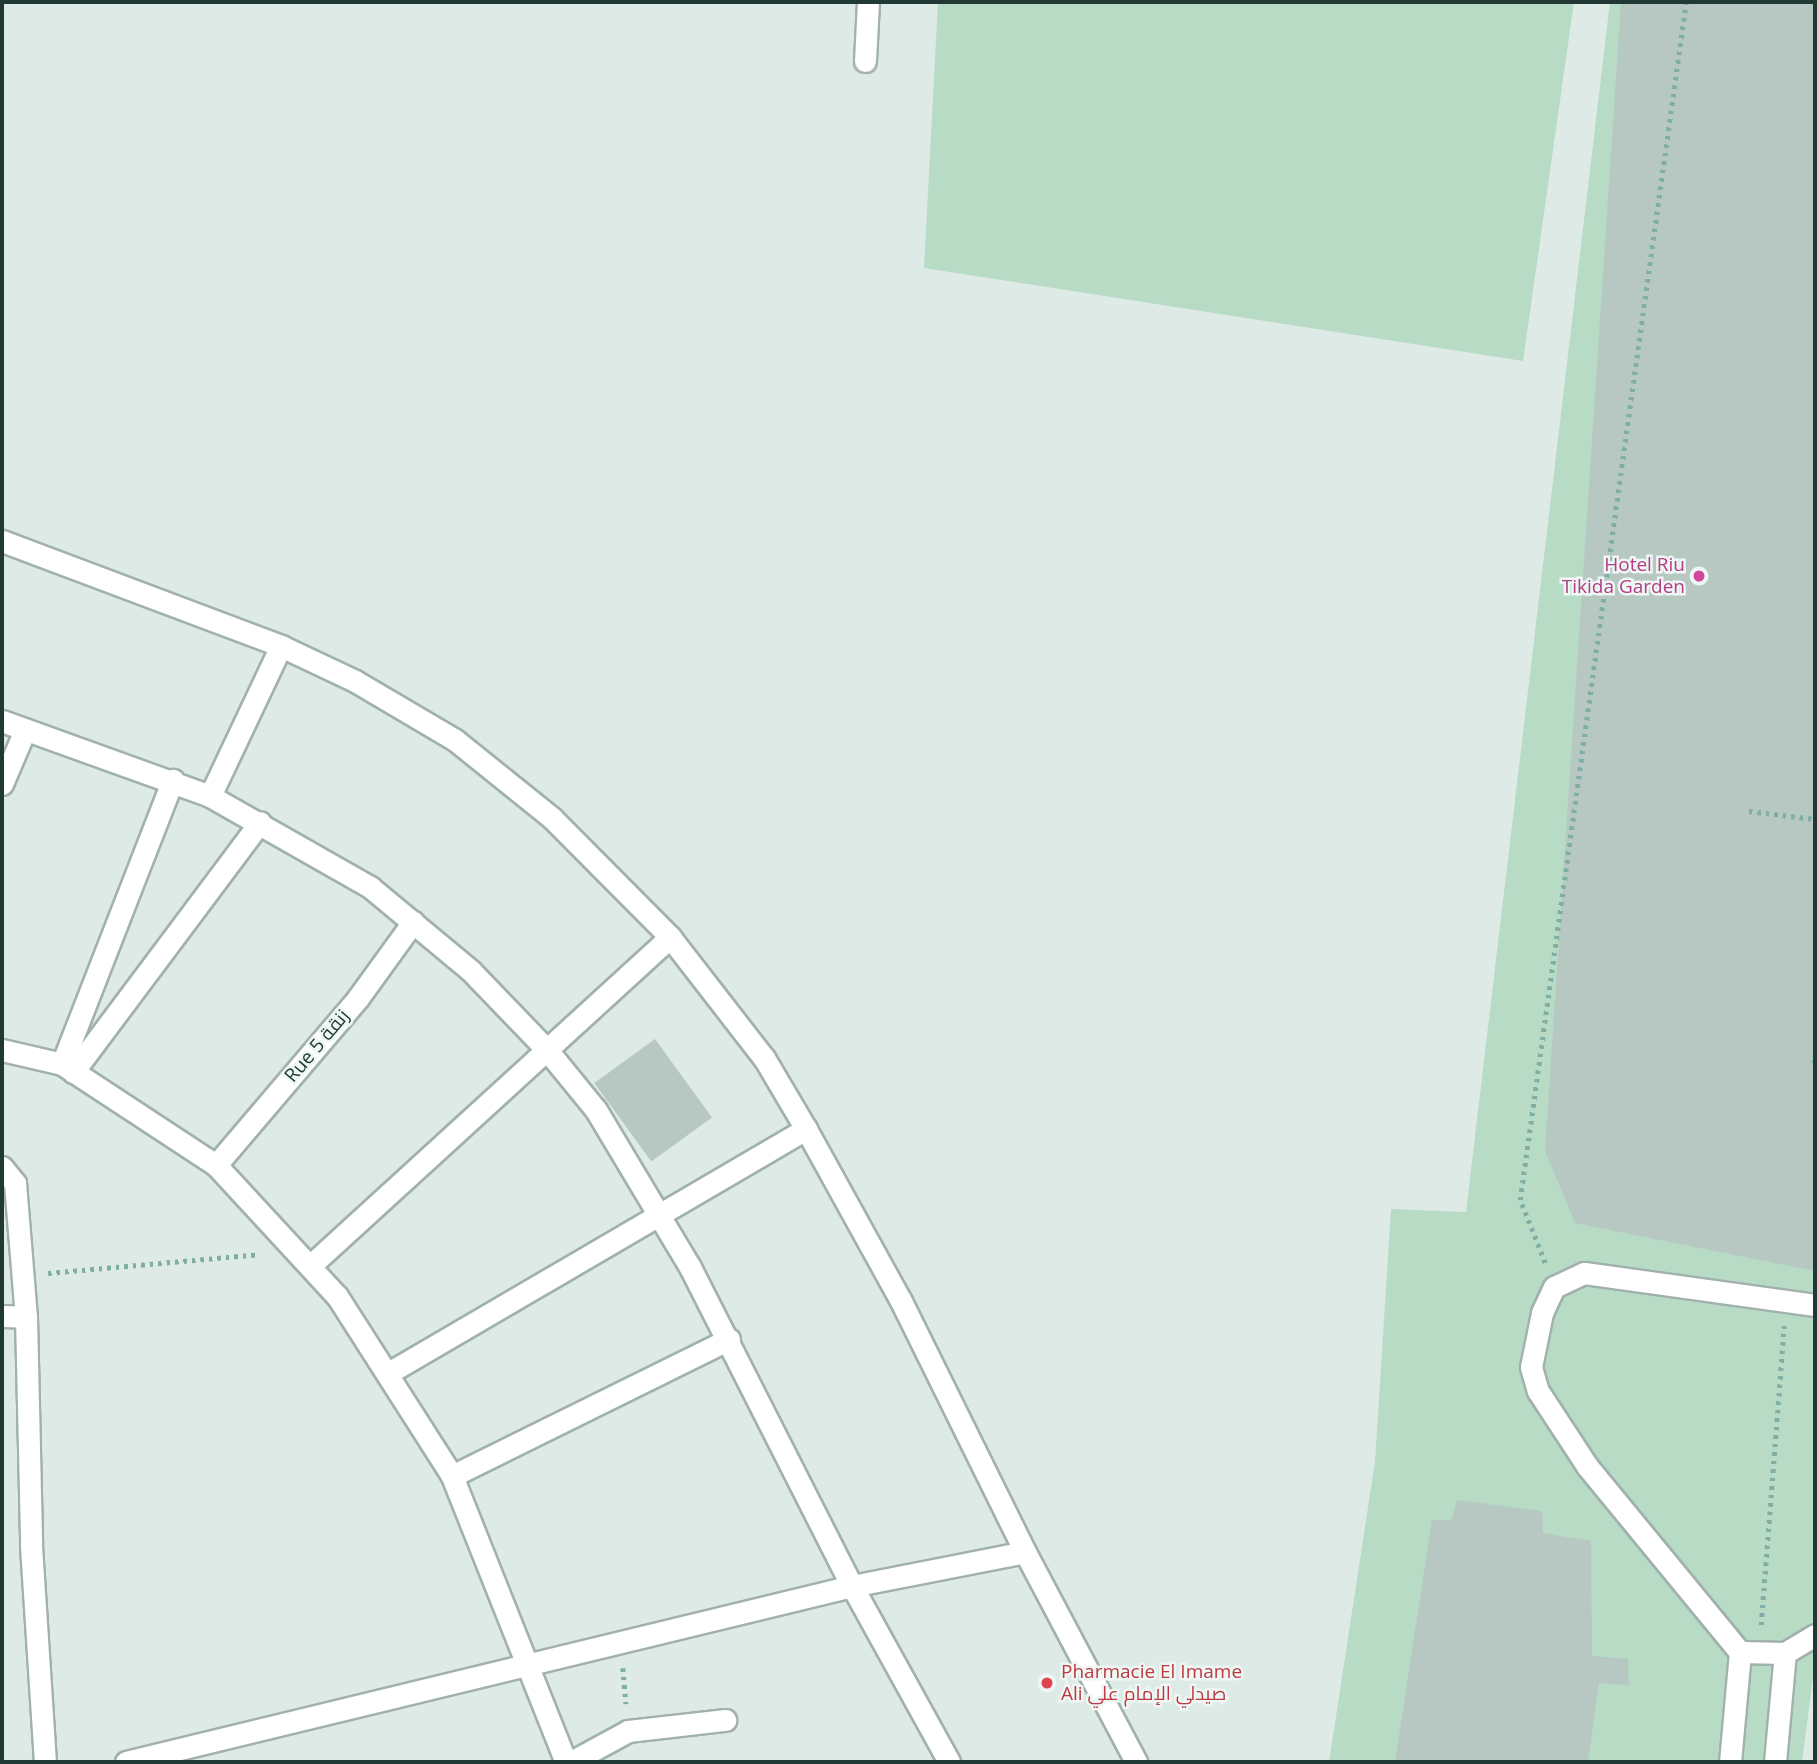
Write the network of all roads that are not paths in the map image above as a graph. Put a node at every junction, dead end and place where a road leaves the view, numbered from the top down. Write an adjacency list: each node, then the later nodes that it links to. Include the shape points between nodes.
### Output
1 (868, 2): 2 (street)
2 (865, 61)
3 (2, 541): 4 (street)
4 (281, 646): 9 (street); 12 (street, via 355,681 455,740 552,818)
5 (2, 721): 6 (street)
6 (25, 730): 7 (street); 8 (street)
7 (173, 780): 9 (street); 15 (street)
8 (2, 785)
9 (210, 796): 10 (street)
10 (260, 822): 11 (street, via 370,887); 15 (street)
11 (413, 922): 14 (street, via 471,971); 17 (street, Rue 5 زنقة, via 358,999)
12 (670, 937): 14 (street); 16 (street, via 764,1058)
13 (2, 1050): 15 (street)
14 (547, 1050): 19 (street, via 596,1110); 20 (street)
15 (68, 1068): 17 (street)
16 (806, 1129): 19 (street); 27 (street, via 901,1301)
17 (216, 1165): 20 (street)
18 (2, 1167): 23 (street, via 15,1183)
19 (660, 1215): 24 (street); 25 (street)
20 (304, 1258): 25 (street)
21 (1815, 1305): 30 (street, via 1584,1273 1554,1287 1542,1313 1531,1367 1538,1391 1587,1466)
22 (2, 1316): 23 (street)
23 (26, 1317): 34 (street, via 31,1546)
24 (729, 1339): 26 (street); 28 (street)
25 (390, 1372): 26 (street)
26 (452, 1476): 32 (street)
27 (1024, 1552): 28 (street); 38 (street)
28 (852, 1586): 32 (street); 37 (street)
29 (1815, 1634): 31 (street)
30 (1749, 1653): 31 (street); 39 (street)
31 (1784, 1653): 40 (street)
32 (528, 1666): 35 (street); 36 (street)
33 (725, 1720): 36 (street, via 628,1731)
34 (45, 1762)
35 (126, 1762)
36 (569, 1762)
37 (949, 1762)
38 (1136, 1762)
39 (1730, 1762)
40 (1775, 1762)

